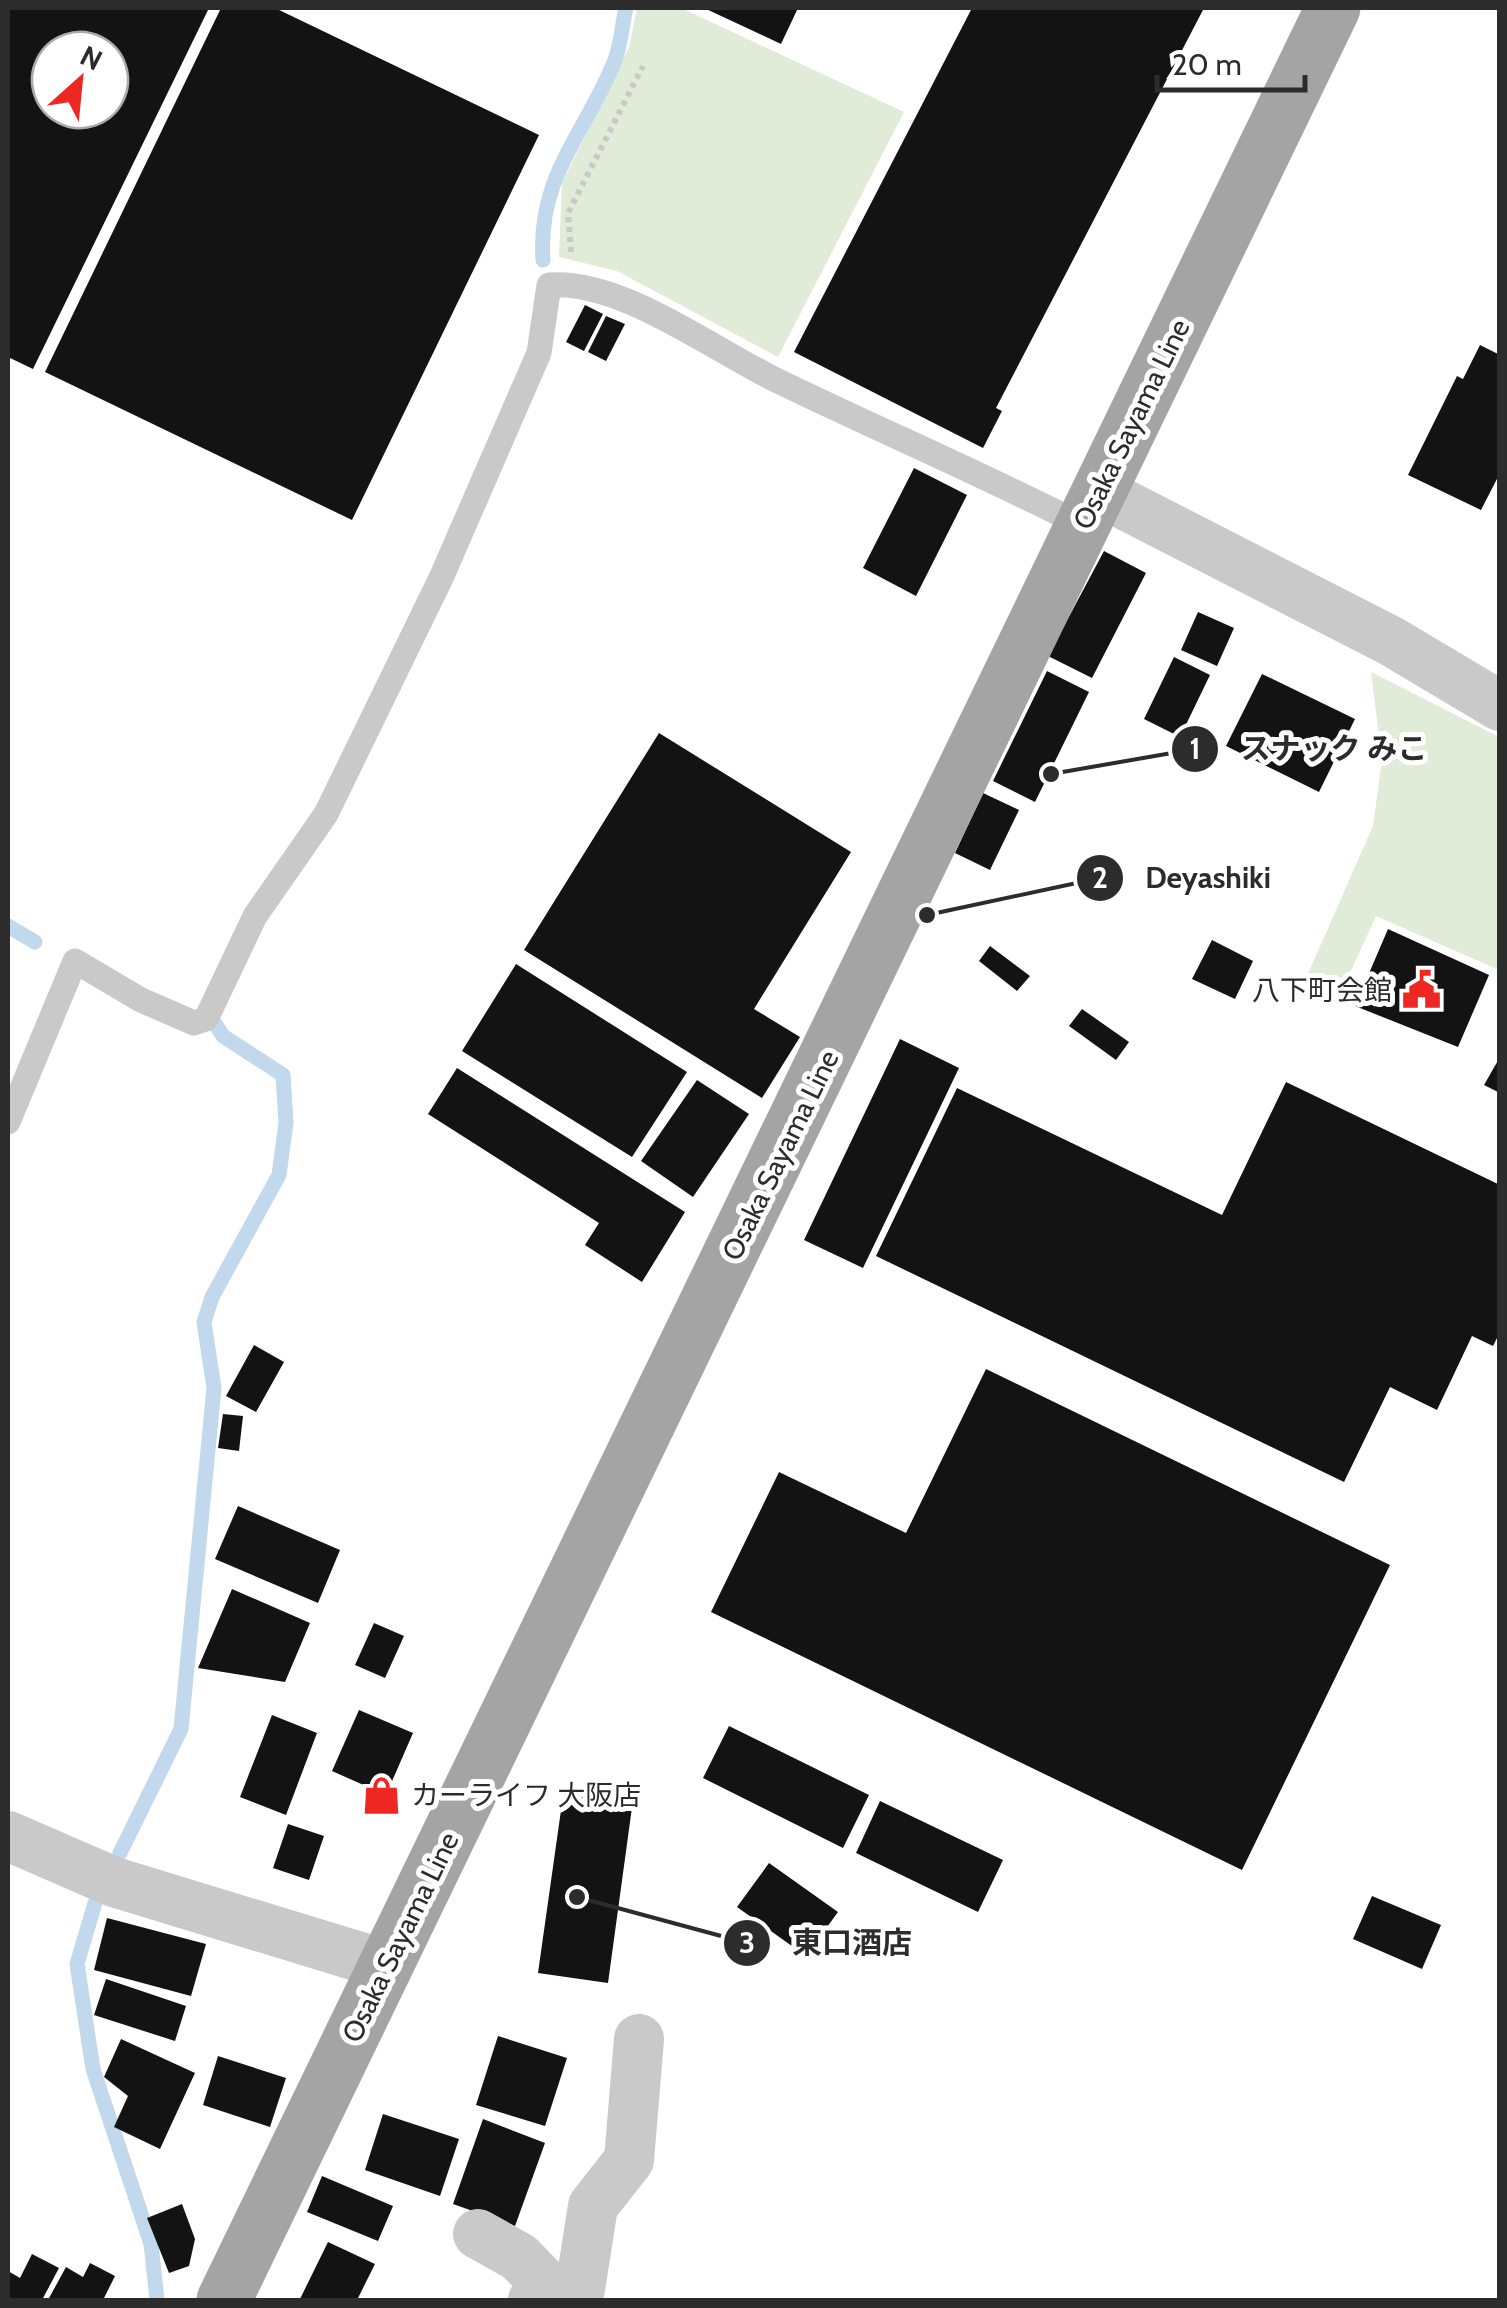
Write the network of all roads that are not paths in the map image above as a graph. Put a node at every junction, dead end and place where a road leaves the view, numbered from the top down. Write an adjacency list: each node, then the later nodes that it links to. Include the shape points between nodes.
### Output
1 (1334, 8): 2 (main road, Osaka Sayama Line)
2 (1090, 508): 3 (street, via 1391,641); 4 (lane, via 776,380 610,294 573,283 549,285 538,353 441,578 326,814 255,916 206,1019 194,1023 141,1000 76,961); 6 (main road, Osaka Sayama Line)
3 (1500, 706)
4 (8, 1122)
5 (8, 1836): 6 (street, via 114,1882)
6 (386, 1964): 9 (main road, Osaka Sayama Line)
7 (639, 2039): 10 (street, via 629,2160 593,2206 580,2289)
8 (478, 2234): 10 (street, via 520,2257)
9 (224, 2300)
10 (551, 2300)

